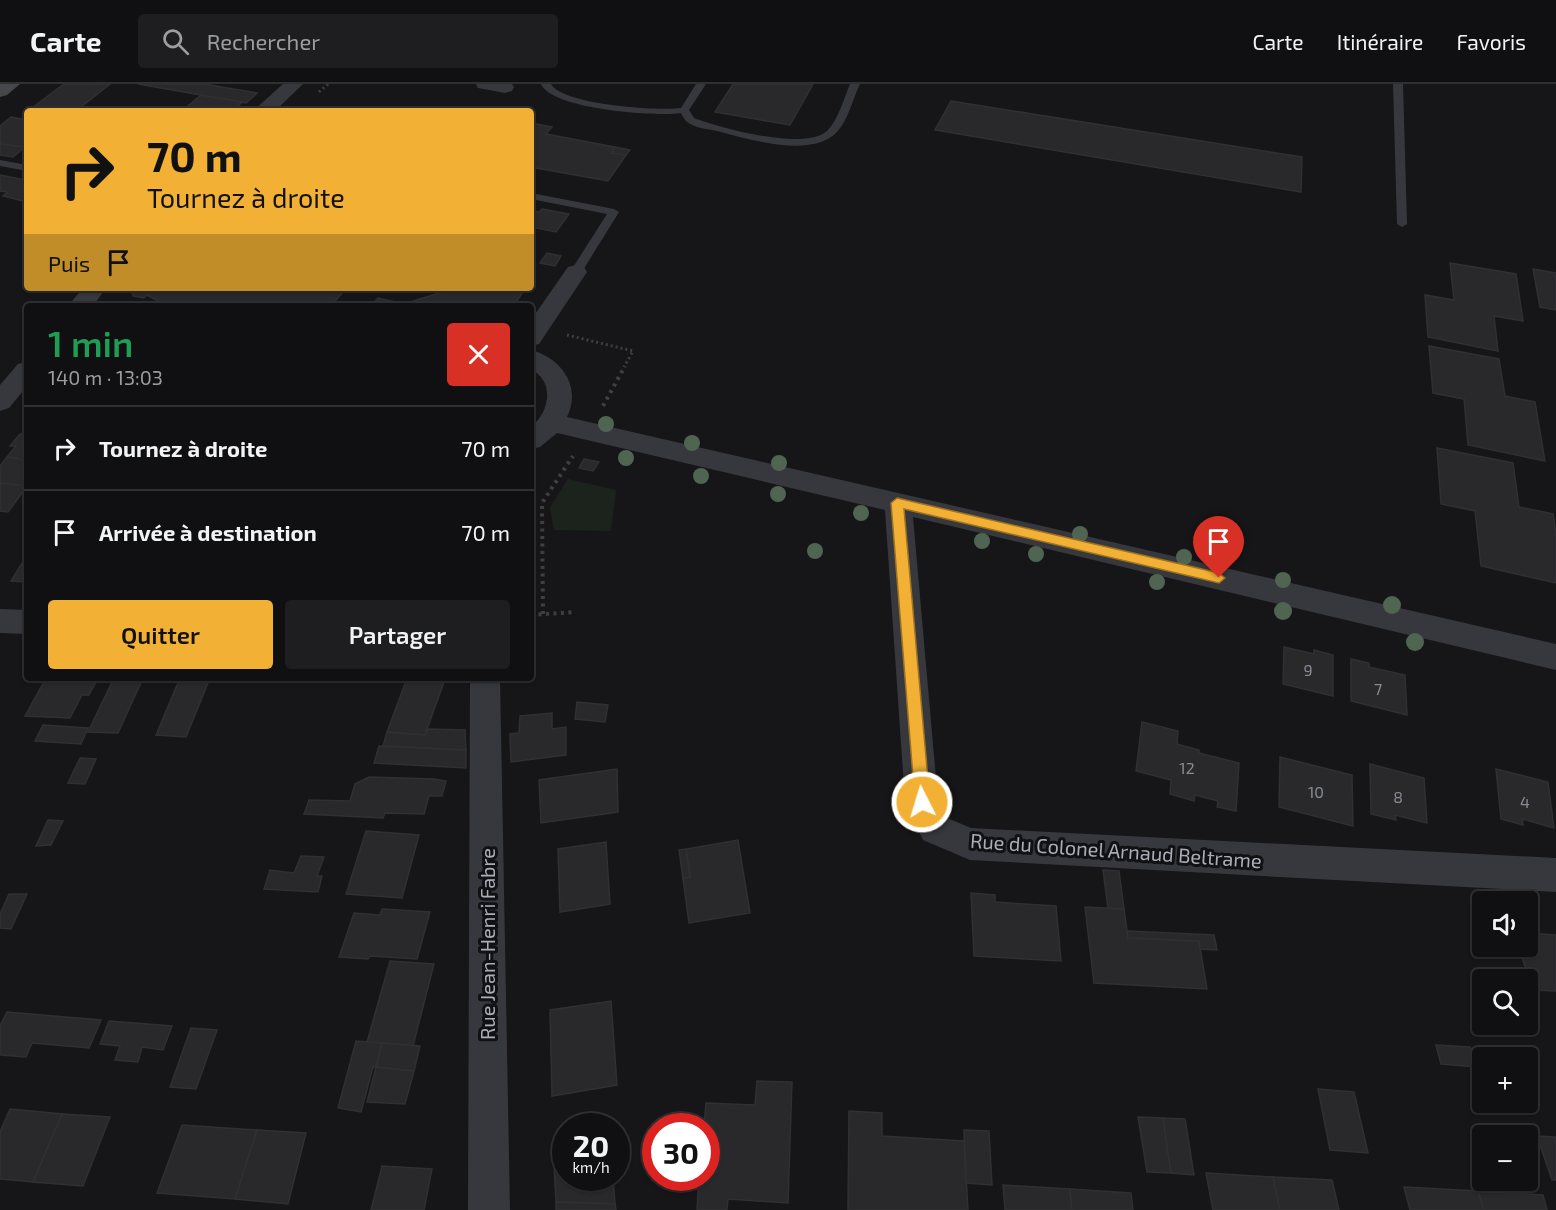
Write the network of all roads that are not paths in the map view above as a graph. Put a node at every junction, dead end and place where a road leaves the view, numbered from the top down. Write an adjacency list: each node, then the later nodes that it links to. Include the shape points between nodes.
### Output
1 (10, 84): 9 (main road)
2 (294, 84): 10 (street)
3 (486, 84): 8 (street)
4 (546, 84): 11 (lane, via 559,95 637,113)
5 (701, 84): 11 (lane)
6 (855, 84): 11 (lane, via 830,134 815,141 793,142 703,125 690,120)
7 (1398, 84): 15 (lane)
8 (505, 87)
9 (0, 91)
10 (266, 108)
11 (684, 110)
12 (0, 163): 13 (lane)
13 (24, 167)
14 (534, 197): 16 (lane, via 614,213)
15 (1402, 224)
16 (576, 272): 19 (street)
17 (92, 291): 18 (street)
18 (82, 303)
19 (534, 334)
20 (534, 358): 23 (street, via 554,373 561,388 560,405)
21 (24, 374): 22 (street)
22 (0, 402)
23 (541, 431): 24 (street)
24 (897, 503): 27 (street); 29 (street, Rue du Colonel Arnaud Beltrame, via 922,802 936,829 970,844)
25 (0, 621): 26 (street)
26 (24, 622)
27 (1556, 657)
28 (485, 681): 30 (street, Rue Jean-Henri Fabre)
29 (1556, 875)
30 (489, 1210)

